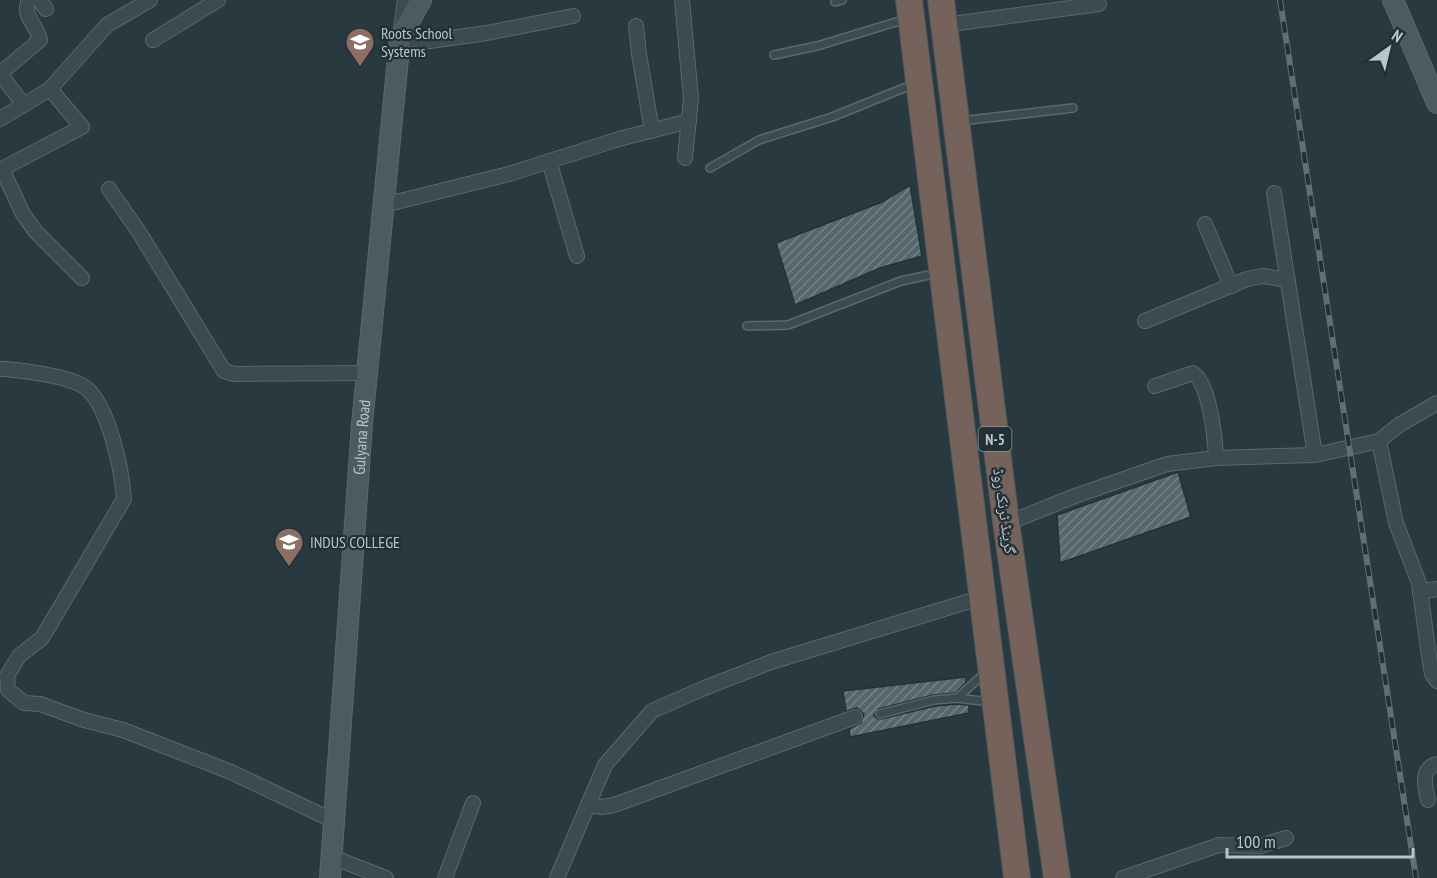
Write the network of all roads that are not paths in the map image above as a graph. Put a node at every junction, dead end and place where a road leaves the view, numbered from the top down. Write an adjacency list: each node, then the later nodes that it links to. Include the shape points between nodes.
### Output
1 (29, 0): 20 (street, via 26,14 40,39 1,75)
2 (150, 0): 18 (street, via 107,25)
3 (218, 0): 15 (street)
4 (405, 0): 14 (street)
5 (421, 0): 14 (main road, Gulyana Road)
6 (682, 0): 23 (street, via 691,98)
7 (941, 0): 12 (highway, گرینڈ ٹرنک روڈ / N-5)
8 (1393, 0): 19 (main road)
9 (1099, 4): 12 (street)
10 (911, 9): 16 (lane, via 817,46); 17 (highway, گرینڈ ٹرنک روڈ / N-5)
11 (573, 16): 14 (street, via 430,41)
12 (944, 25): 24 (highway, گرینڈ ٹرنک روڈ / N-5)
13 (636, 26): 25 (street)
14 (400, 38): 32 (main road, Gulyana Road)
15 (153, 40)
16 (774, 55)
17 (920, 82): 28 (lane, via 832,117 759,140); 35 (highway, گرینڈ ٹرنک روڈ / N-5)
18 (50, 89): 20 (street); 29 (street, via 82,127)
19 (1437, 103)
20 (24, 105): 22 (street)
21 (1073, 108): 24 (lane)
22 (0, 119)
23 (688, 121): 25 (street); 26 (street)
24 (956, 122): 48 (highway, گرینڈ ٹرنک روڈ / N-5)
25 (652, 130): 27 (street)
26 (685, 158)
27 (549, 161): 32 (street); 34 (street)
28 (710, 168)
29 (1, 169): 36 (street, via 36,232)
30 (109, 189): 42 (street, via 224,371)
31 (1274, 193): 37 (street)
32 (384, 205): 42 (main road, Gulyana Road)
33 (1205, 225): 38 (street)
34 (577, 256)
35 (943, 272): 40 (lane, via 901,281 788,325); 49 (highway, گرینڈ ٹرنک روڈ / N-5)
36 (82, 278)
37 (1288, 280): 38 (street, via 1263,276); 46 (street)
38 (1231, 286): 39 (street)
39 (1145, 321)
40 (747, 326)
41 (0, 369): 63 (street, via 59,378 86,387 100,405 122,474 124,499 42,638 19,656 7,676 8,690 24,703 40,704 123,730 231,772)
42 (367, 373): 63 (main road, Gulyana Road)
43 (1155, 386): 47 (street, via 1193,373 1199,377 1210,409)
44 (1437, 403): 45 (street)
45 (1379, 441): 46 (street); 51 (street, via 1396,523 1415,568)
46 (1315, 455): 47 (street)
47 (1216, 458): 48 (street, via 1167,464)
48 (1006, 522): 49 (highway); 72 (highway, گرینڈ ٹرنک روڈ / N-5)
49 (975, 526): 52 (highway, گرینڈ ٹرنک روڈ / N-5)
50 (1437, 589): 51 (street)
51 (1420, 592): 54 (street, via 1432,674)
52 (983, 597): 53 (highway, گرینڈ ٹرنک روڈ / N-5); 62 (street, via 771,662 652,711 605,765)
53 (992, 667): 55 (lane); 56 (highway, گرینڈ ٹرنک روڈ / N-5)
54 (1437, 681)
55 (957, 698): 56 (lane); 57 (lane)
56 (996, 703): 71 (highway, گرینڈ ٹرنک روڈ / N-5)
57 (880, 714)
58 (855, 717): 62 (street, via 614,805)
59 (1437, 764): 60 (street, via 1426,772)
60 (1428, 800)
61 (473, 803): 69 (street)
62 (588, 804): 70 (street)
63 (334, 821): 65 (main road, Gulyana Road)
64 (1286, 838): 66 (street, via 1260,846 1219,845)
65 (332, 857): 67 (main road, Gulyana Road); 68 (street)
66 (1156, 872): 73 (street)
67 (330, 878)
68 (386, 878)
69 (445, 878)
70 (557, 878)
71 (1017, 878)
72 (1056, 878)
73 (1124, 878)

